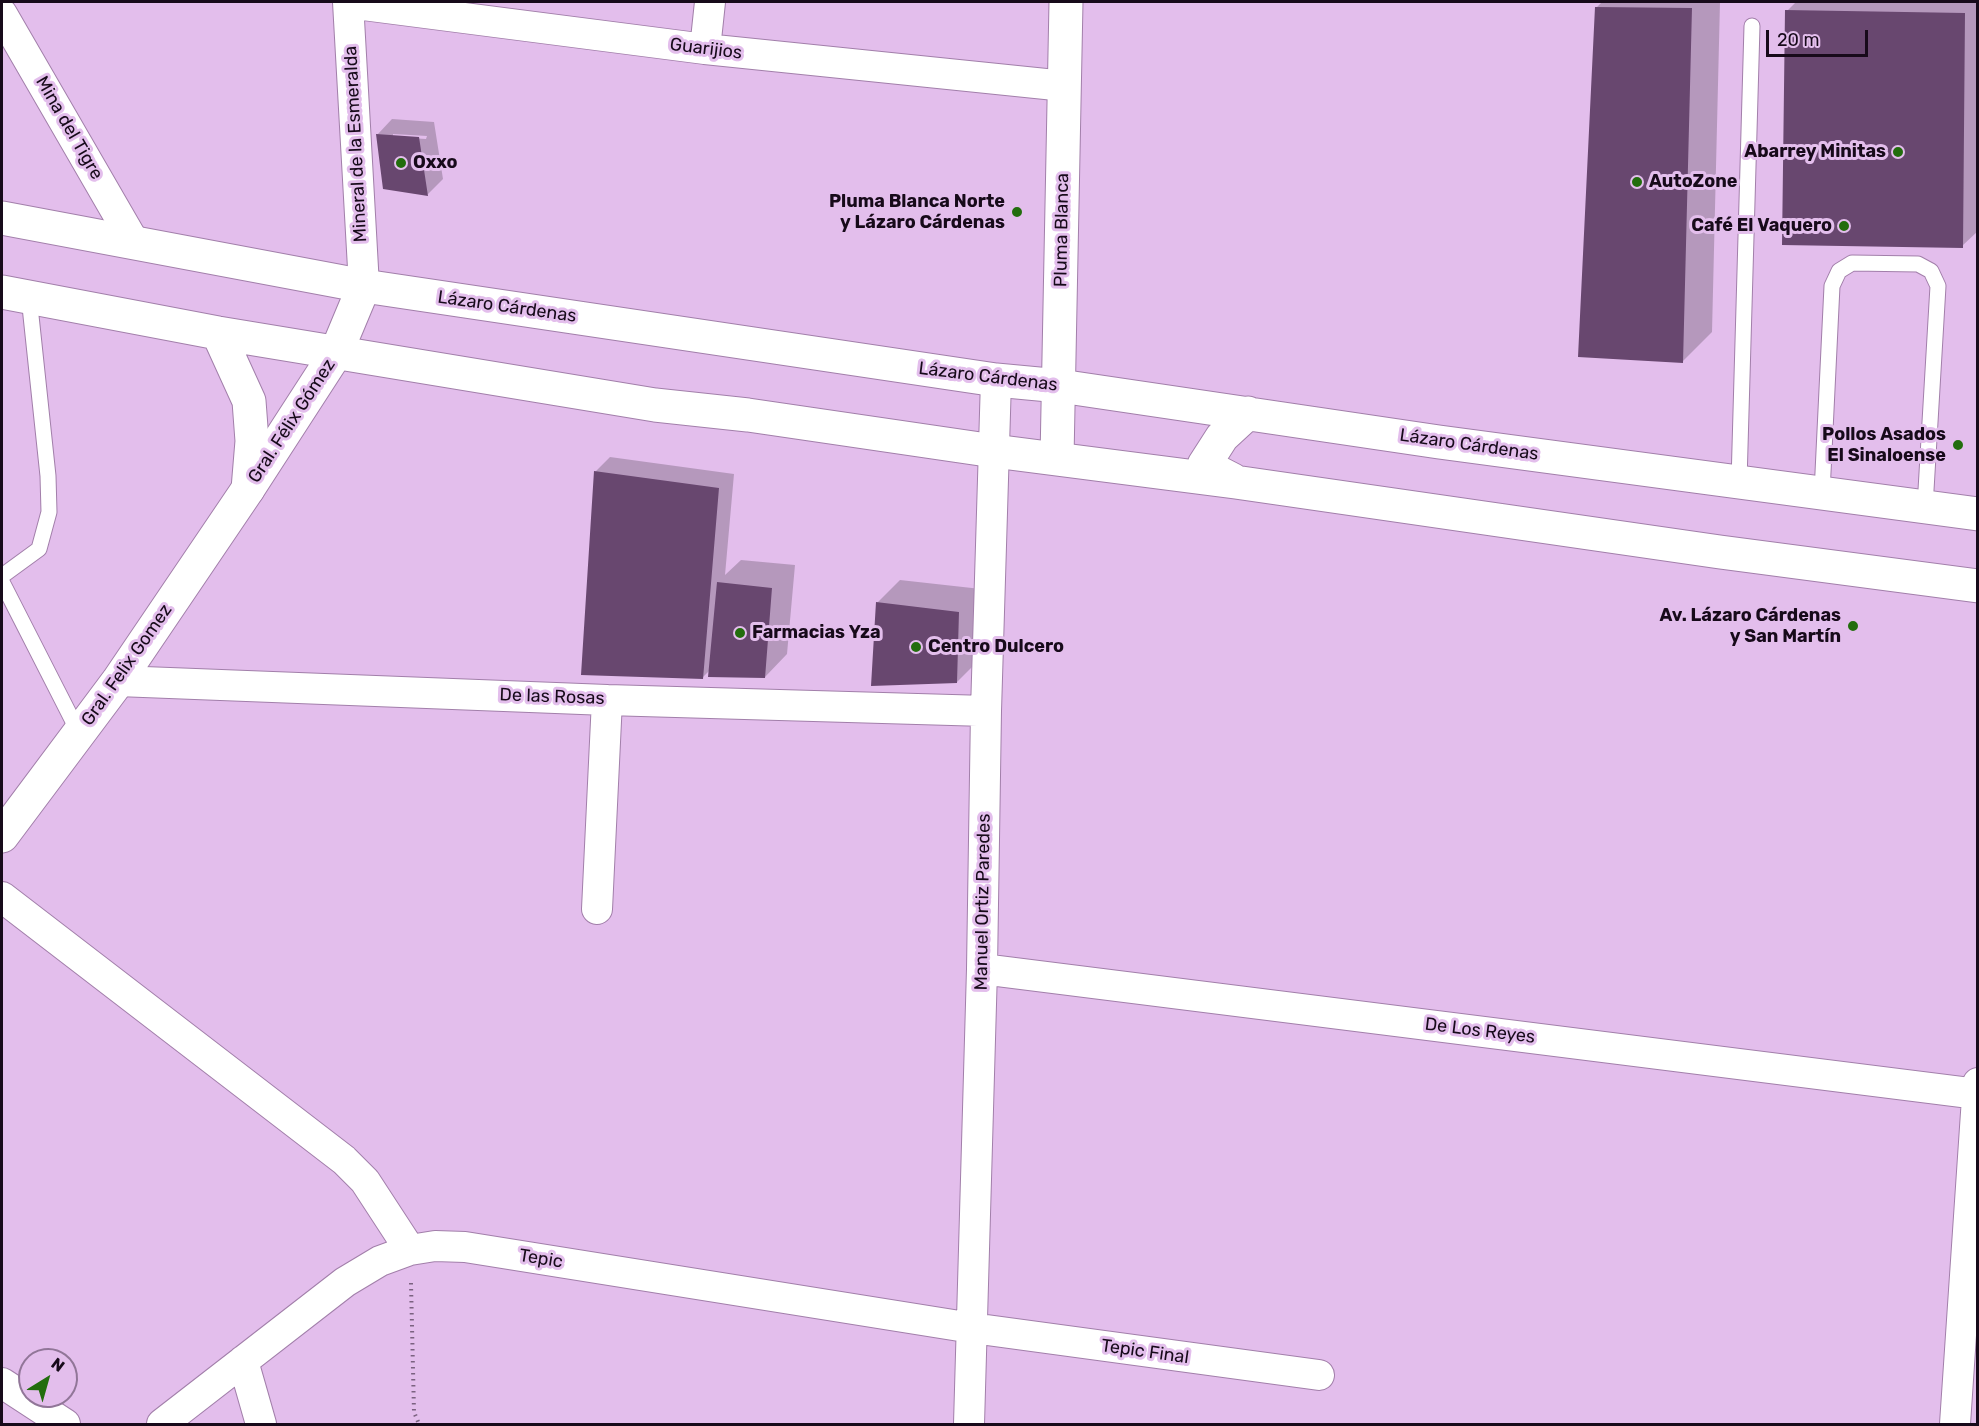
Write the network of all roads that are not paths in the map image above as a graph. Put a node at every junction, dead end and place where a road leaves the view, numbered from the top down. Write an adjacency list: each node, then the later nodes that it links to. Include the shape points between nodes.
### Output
1 (348, 2): 4 (street, Guarijios); 11 (street, Mineral de la Esmeralda)
2 (710, 2): 7 (street)
3 (1066, 2): 8 (main road, Pluma Blanca)
4 (466, 10): 7 (street, Guarijios)
5 (2, 14): 10 (street, Mina del Tigre)
6 (1752, 26): 21 (lane)
7 (705, 49): 8 (street, Guarijios)
8 (1065, 86): 16 (main road, Pluma Blanca)
9 (2, 218): 10 (main road, Lázaro Cárdenas)
10 (135, 244): 11 (main road, Lázaro Cárdenas)
11 (364, 286): 14 (main road); 15 (main road, Lázaro Cárdenas)
12 (15, 294): 13 (main road); 26 (lane, via 48,476 49,512 39,549)
13 (219, 333): 14 (main road); 22 (main road, via 249,401 252,441)
14 (336, 353): 18 (main road, via 655,405); 22 (main road, Gral. Félix Gómez)
15 (996, 380): 16 (main road, Lázaro Cárdenas); 18 (street, Manuel Ortiz Paredes)
16 (1060, 386): 17 (main road, Lázaro Cárdenas); 19 (main road, Pluma Blanca)
17 (1248, 413): 20 (main road, via 1222,437 1204,465); 21 (main road, Lázaro Cárdenas)
18 (994, 451): 19 (main road); 31 (street, Manuel Ortiz Paredes)
19 (1057, 459): 20 (main road)
20 (1235, 482): 28 (main road)
21 (1739, 482): 23 (main road, Lázaro Cárdenas)
22 (248, 489): 29 (main road, Gral. Felix Gomez)
23 (1822, 493): 24 (main road, Lázaro Cárdenas); 24 (lane, via 1832,286 1839,271 1852,264 1918,264 1931,271 1938,286)
24 (1925, 507): 25 (main road, Lázaro Cárdenas)
25 (1977, 514)
26 (2, 576)
27 (2, 582): 32 (lane)
28 (1977, 586)
29 (118, 681): 30 (street, De las Rosas); 32 (main road, Gral. Felix Gomez)
30 (607, 700): 31 (street, De las Rosas); 35 (street)
31 (986, 711): 36 (street, Manuel Ortiz Paredes)
32 (80, 733): 33 (main road, Gral. Felix Gomez)
33 (2, 836)
34 (2, 897): 38 (street, via 344,1160 365,1181)
35 (597, 909)
36 (982, 969): 37 (street, De Los Reyes); 39 (street, Manuel Ortiz Paredes)
37 (1977, 1090): 47 (street)
38 (410, 1250): 39 (street, Tepic, via 465,1246); 40 (street, Tepic, via 345,1282)
39 (972, 1328): 41 (street, Tepic Final); 46 (street, Manuel Ortiz Paredes)
40 (243, 1361): 44 (street, Tepic); 45 (street)
41 (1319, 1375)
42 (2, 1383): 43 (street)
43 (64, 1425)
44 (162, 1425)
45 (261, 1425)
46 (969, 1425)
47 (1955, 1425)

